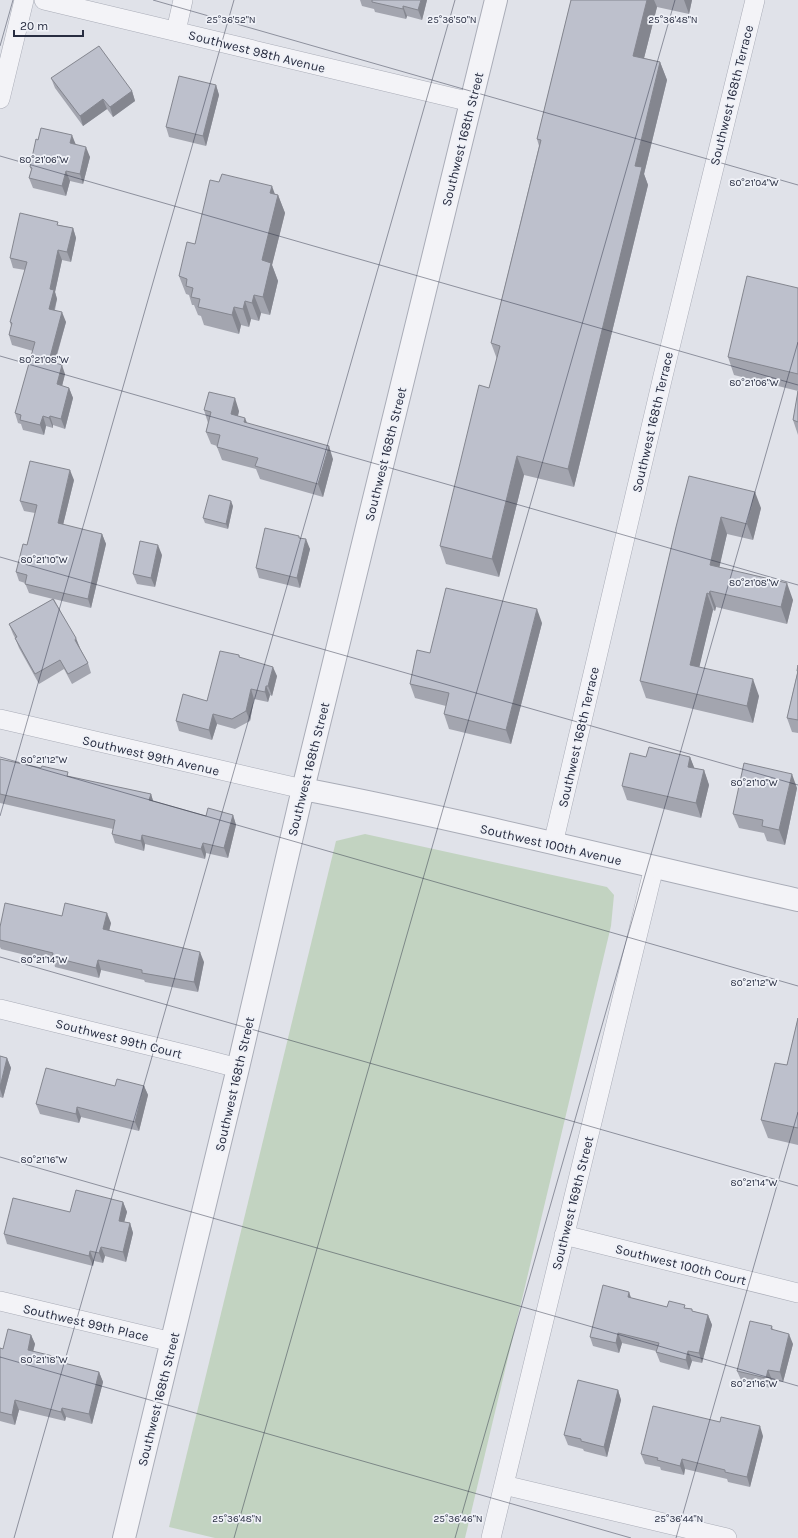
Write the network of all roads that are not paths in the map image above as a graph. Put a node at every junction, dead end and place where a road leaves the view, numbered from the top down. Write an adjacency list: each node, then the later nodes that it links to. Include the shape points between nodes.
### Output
1 (24, 0): 7 (street)
2 (44, 0): 6 (street, Southwest 98th Avenue)
3 (183, 0): 6 (street)
4 (496, 0): 8 (street, Southwest 168th Street)
5 (755, 0): 11 (street, Southwest 168th Terrace)
6 (176, 31): 8 (street, Southwest 98th Avenue)
7 (0, 99)
8 (471, 102): 10 (street, Southwest 168th Street)
9 (0, 719): 10 (street, Southwest 99th Avenue)
10 (303, 790): 11 (street, Southwest 100th Avenue, via 364,801); 15 (street, Southwest 168th Street)
11 (553, 844): 12 (street, Southwest 100th Avenue)
12 (654, 867): 13 (street, Southwest 100th Avenue); 16 (street, Southwest 169th Street)
13 (798, 900)
14 (0, 1009): 15 (street, Southwest 99th Court)
15 (238, 1068): 19 (street, Southwest 168th Street)
16 (564, 1235): 17 (street, Southwest 100th Court); 20 (street, Southwest 169th Street)
17 (798, 1292)
18 (0, 1301): 19 (street, Southwest 99th Place)
19 (172, 1342): 21 (street, Southwest 168th Street)
20 (504, 1485): 22 (street, Southwest 169th Street); 23 (street)
21 (124, 1538)
22 (491, 1538)
23 (727, 1538)

